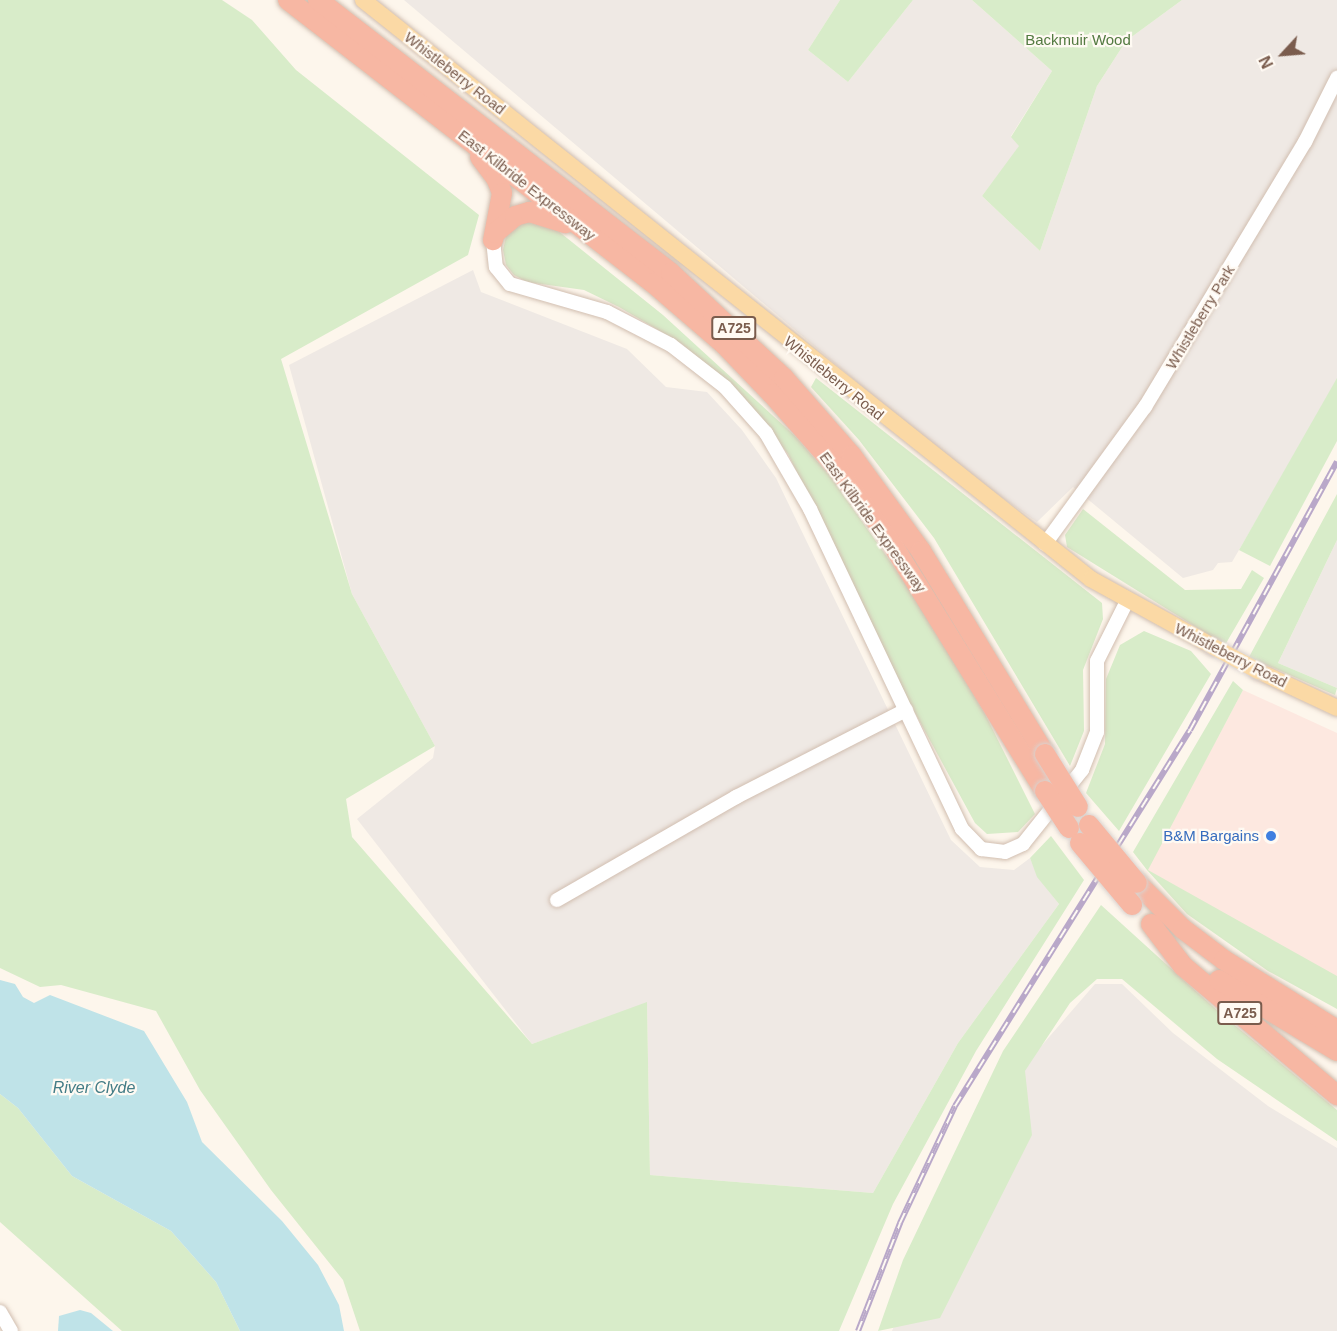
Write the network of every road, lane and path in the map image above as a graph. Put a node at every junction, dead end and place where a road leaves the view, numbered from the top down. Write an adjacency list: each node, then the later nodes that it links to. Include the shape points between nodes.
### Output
1 (288, 0): 5 (highway, East Kilbride Expressway / A725)
2 (318, 0): 14 (highway, East Kilbride Expressway / A725, bridge, via 671,273 784,378 852,456 921,551 1089,825 1137,883 1183,928 1224,960)
3 (363, 0): 8 (main road, Whistleberry Road)
4 (1337, 78): 8 (street, Whistleberry Park, via 1305,142 1145,407)
5 (474, 143): 6 (highway, East Kilbride Expressway / A725); 7 (highway, via 502,193)
6 (584, 229): 7 (highway, via 529,212 515,216); 13 (highway, East Kilbride Expressway / A725, bridge, via 724,344 838,470 911,571 1074,835)
7 (494, 236): 11 (street, via 496,267 510,284 596,308 640,328 691,359 740,403 776,448 800,489)
8 (1045, 544): 9 (main road, Whistleberry Road)
9 (1127, 601): 10 (main road, Whistleberry Road, bridge); 11 (street, via 1097,661 1097,732 1088,760 1030,838 1016,848 986,850 965,834)
10 (1337, 708)
11 (906, 710): 12 (street, via 741,795)
12 (557, 900)
13 (1151, 924): 15 (highway, East Kilbride Expressway / A725, via 1232,989); 16 (highway, A725, via 1183,966)
14 (1337, 1030)
15 (1337, 1051)
16 (1337, 1095)
17 (0, 1312): 18 (street)
18 (11, 1331)

